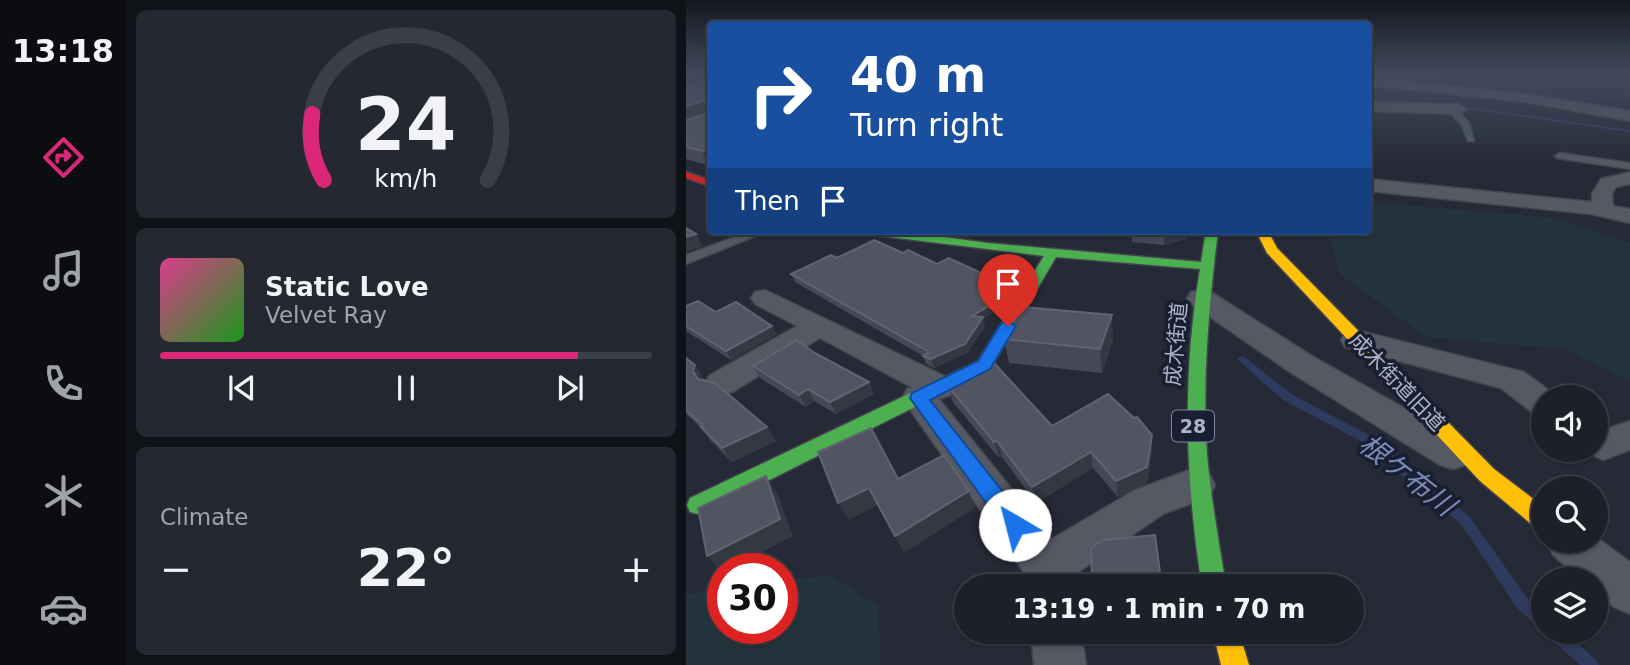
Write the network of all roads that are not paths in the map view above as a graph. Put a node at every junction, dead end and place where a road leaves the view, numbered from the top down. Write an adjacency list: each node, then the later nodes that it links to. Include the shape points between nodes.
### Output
1 (1573, 105): 5 (street)
2 (1372, 106): 3 (street)
3 (1452, 109): 4 (street); 6 (lane)
4 (1477, 111)
5 (1630, 116)
6 (1471, 139)
7 (1560, 156): 8 (lane)
8 (1630, 166)
9 (686, 175): 11 (street)
10 (1630, 178): 13 (street, via 1608,183 1602,194)
11 (707, 182)
12 (1372, 185): 13 (street)
13 (1603, 211): 14 (street)
14 (1630, 215)
15 (752, 235): 20 (lane)
16 (897, 235): 19 (street)
17 (1211, 235): 21 (street, 成木街道 / 28)
18 (1264, 235): 25 (street, 成木街道旧道, via 1272,250)
19 (1052, 253): 21 (street); 27 (street, via 984,365)
20 (686, 261)
21 (1206, 265): 23 (street, 成木街道 / 28)
22 (765, 298): 24 (street)
23 (1200, 298): 31 (street); 32 (street, 成木街道 / 28, via 1192,378)
24 (818, 327): 26 (street); 27 (street)
25 (1356, 340): 28 (street, via 1512,380); 31 (street, 成木街道旧道)
26 (722, 383)
27 (929, 392): 33 (street); 36 (street)
28 (1531, 394)
29 (1630, 435): 30 (street)
30 (1608, 443)
31 (1487, 475): 34 (street, 成木街道旧道)
32 (1195, 485): 37 (street, via 1149,502); 38 (street, 成木街道 / 28)
33 (698, 505)
34 (1531, 511)
35 (1583, 553): 39 (street)
36 (1046, 574)
37 (1052, 574)
38 (1212, 574)
39 (1630, 591)
40 (1057, 644): 42 (street)
41 (1229, 644): 43 (street)
42 (1060, 665)
43 (1235, 665)

